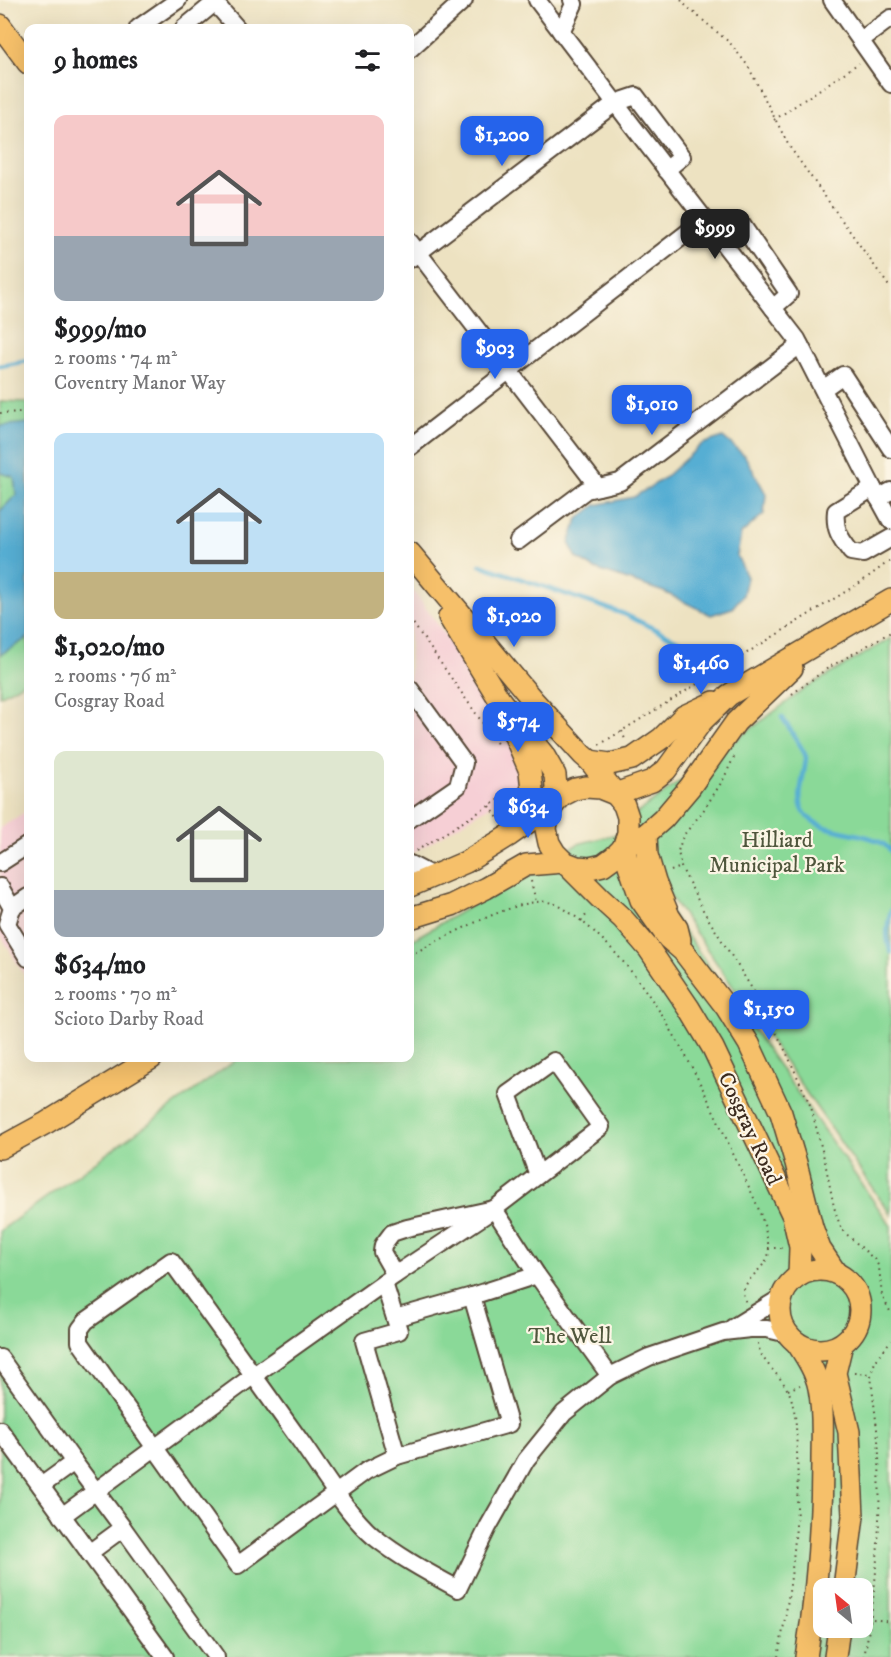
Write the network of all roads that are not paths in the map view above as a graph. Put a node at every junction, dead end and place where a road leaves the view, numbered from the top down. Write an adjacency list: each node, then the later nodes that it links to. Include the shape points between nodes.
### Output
1 (178, 0): 8 (street)
2 (464, 0): 14 (street)
3 (537, 0): 12 (street)
4 (572, 0): 12 (street, via 574,4)
5 (832, 0): 13 (street)
6 (217, 2): 9 (street); 10 (street)
7 (891, 18): 13 (street)
8 (144, 24)
9 (189, 24)
10 (234, 24)
11 (0, 25): 15 (main road)
12 (561, 32): 17 (street)
13 (861, 40): 16 (street)
14 (414, 45)
15 (24, 58)
16 (891, 84)
17 (615, 103): 18 (street); 20 (street)
18 (705, 219): 19 (street); 24 (street)
19 (718, 237): 22 (street); 22 (street, via 740,222 789,294)
20 (414, 250)
21 (414, 253): 24 (street)
22 (773, 308): 23 (street)
23 (800, 345): 25 (street); 28 (street, via 620,482)
24 (509, 370): 26 (street); 28 (street)
25 (822, 389): 27 (street, via 843,375); 29 (street)
26 (414, 444)
27 (891, 449)
28 (598, 488): 32 (street, via 586,490)
29 (880, 492): 30 (street); 31 (street, via 836,511 834,524 851,552 863,554)
30 (891, 521)
31 (891, 538)
32 (518, 541)
33 (414, 562): 40 (main road, Cosgray Road)
34 (414, 564): 39 (main road, Cosgray Road)
35 (891, 600): 36 (main road)
36 (816, 645): 38 (main road); 45 (main road, via 736,722 690,787)
37 (414, 694): 43 (street, via 464,763 458,786)
38 (729, 695): 40 (main road, via 684,716 632,759 610,764); 41 (main road, via 702,721 666,770 652,781)
39 (499, 699): 42 (main road, Cosgray Road, via 555,775); 44 (main road, Cosgray Road, via 530,771 533,800 528,813)
40 (590, 761): 41 (main road, Cosgray Road)
41 (615, 794): 42 (main road, via 586,787 563,795); 47 (main road, Cosgray Road, via 628,818)
42 (554, 804): 44 (main road); 48 (main road, Cosgray Road, via 546,829 549,843)
43 (414, 816)
44 (507, 831): 51 (main road, via 466,862)
45 (646, 834): 47 (main road); 57 (main road, Cosgray Road, via 647,855)
46 (24, 848): 49 (street)
47 (623, 848): 48 (main road, via 603,865 577,867); 57 (main road, Cosgray Road, via 640,900 668,938)
48 (564, 862): 56 (main road, via 526,865 452,904); 65 (main road, Cosgray Road, via 649,949 713,1048 793,1216 800,1247)
49 (0, 863)
50 (414, 866): 51 (street)
51 (433, 876): 52 (main road)
52 (414, 884)
53 (0, 887): 55 (street)
54 (24, 900): 55 (street)
55 (12, 908): 58 (street, via 7,924)
56 (414, 917)
57 (683, 951): 63 (main road, Cosgray Road, via 749,1044 781,1113 820,1249)
58 (24, 952)
59 (145, 1062): 60 (main road)
60 (0, 1148)
61 (538, 1175): 61 (street, via 601,1127 554,1061 508,1094); 62 (street)
62 (494, 1209): 64 (street); 66 (street); 66 (street, via 392,1233 382,1252)
63 (836, 1273): 65 (main road, via 811,1271); 72 (main road, Cosgray Road, via 855,1289 859,1301 857,1325)
64 (537, 1275): 67 (street); 75 (street)
65 (799, 1276): 68 (main road)
66 (390, 1279): 69 (street); 74 (street)
67 (472, 1296): 69 (street); 78 (street, via 509,1424)
68 (782, 1297): 70 (street); 71 (main road, via 782,1322)
69 (395, 1318): 78 (street, via 399,1330 364,1341)
70 (723, 1332): 71 (street, via 767,1329); 75 (street, via 649,1357)
71 (792, 1339): 72 (main road, via 809,1349 832,1349); 90 (main road, via 811,1365 819,1387 822,1432 822,1510)
72 (843, 1344): 86 (main road, Cosgray Road, via 835,1373 849,1432 853,1516)
73 (0, 1358): 79 (street)
74 (254, 1375): 77 (street); 77 (street, via 171,1261 86,1321 80,1329 80,1342); 82 (street)
75 (609, 1376): 82 (street, via 564,1413 526,1460 458,1589 409,1562 372,1534)
76 (0, 1430): 80 (street)
77 (154, 1448): 81 (street); 82 (street, via 238,1564)
78 (397, 1456): 82 (street)
79 (74, 1462): 80 (street); 81 (street)
80 (41, 1486): 83 (street)
81 (96, 1491): 83 (street); 84 (street)
82 (336, 1492)
83 (62, 1516): 85 (street)
84 (123, 1528): 85 (street); 89 (street)
85 (89, 1553): 88 (street)
86 (845, 1578)
87 (838, 1638): 91 (main road)
88 (165, 1657)
89 (216, 1657)
90 (806, 1657)
91 (835, 1657)

